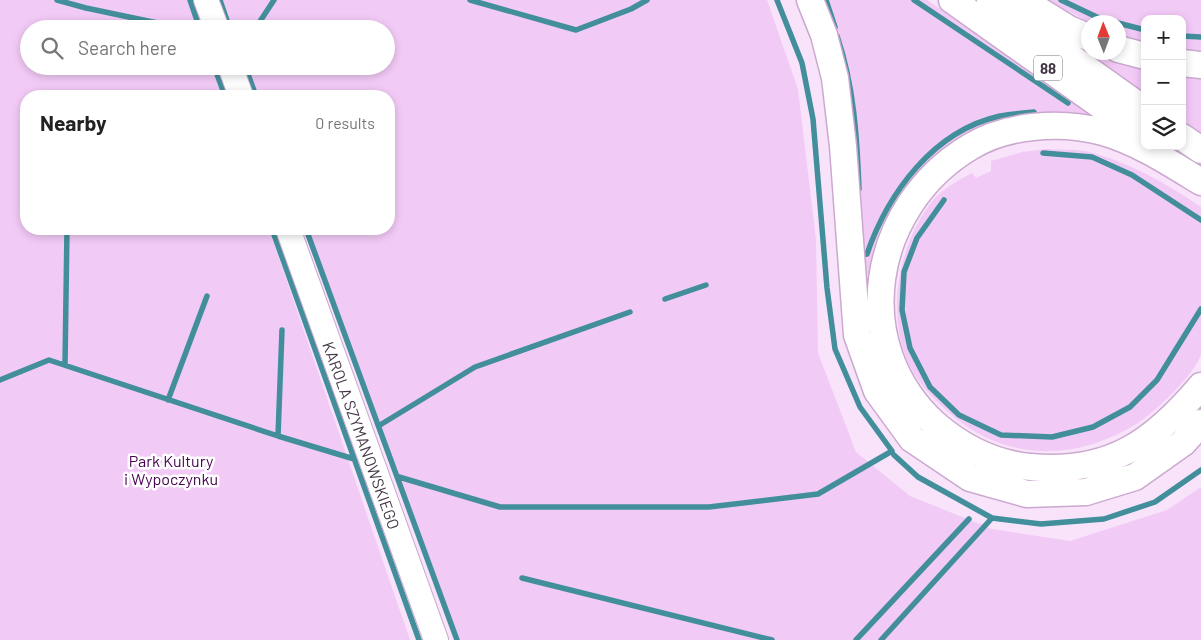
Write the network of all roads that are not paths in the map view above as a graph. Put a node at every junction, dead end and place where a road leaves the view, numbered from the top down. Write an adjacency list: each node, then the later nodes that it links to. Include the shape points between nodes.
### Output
1 (206, 0): 6 (street)
2 (810, 0): 23 (main road, via 824,35 835,78 857,335 877,390 912,439 970,478 1027,494 1086,492 1135,477 1183,443)
3 (952, 0): 15 (main road, 88)
4 (990, 0): 14 (main road, 88)
5 (1022, 0): 7 (main road)
6 (214, 20)
7 (1081, 34)
8 (1126, 51): 9 (main road)
9 (1141, 55)
10 (1186, 63): 11 (main road)
11 (1201, 65)
12 (233, 75): 13 (street)
13 (239, 90)
14 (1141, 107)
15 (1141, 134)
16 (1186, 140): 18 (main road)
17 (1164, 150): 19 (main road)
18 (1201, 150)
19 (1201, 177)
20 (1201, 182): 22 (main road, via 1153,153 1104,132 1070,126 1036,127 1005,133 971,146 941,169 915,197 900,221 889,244 880,306 884,336 895,370 924,413 950,437 985,456 1017,466 1070,468 1114,456 1144,442 1168,423)
21 (290, 235): 24 (street, KAROLA SZYMANOWSKIEGO)
22 (1201, 386)
23 (1201, 423)
24 (436, 640)

